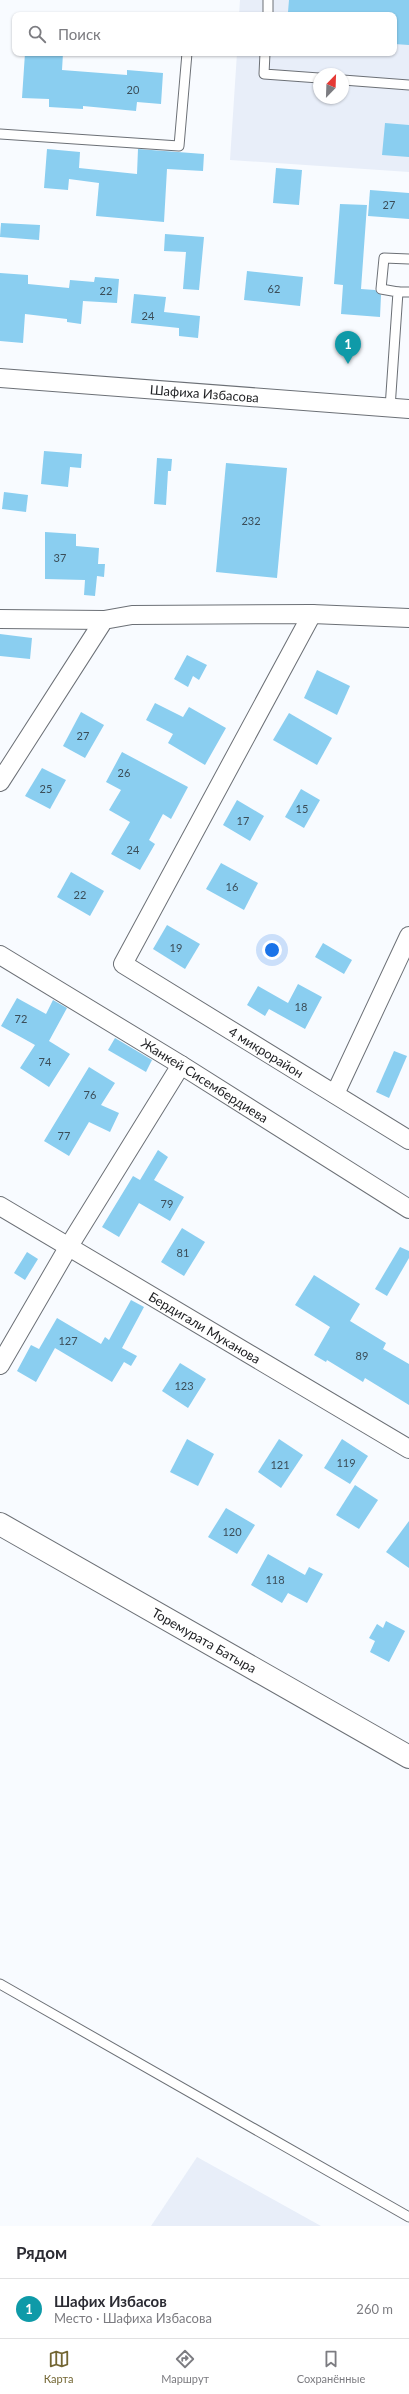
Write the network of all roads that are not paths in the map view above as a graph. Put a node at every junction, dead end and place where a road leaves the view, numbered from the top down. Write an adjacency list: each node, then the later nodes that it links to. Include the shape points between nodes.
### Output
1 (268, 0): 2 (lane)
2 (268, 12)
3 (187, 56): 8 (lane, via 179,146)
4 (265, 56): 5 (lane, via 264,74)
5 (313, 78)
6 (349, 80): 7 (lane)
7 (409, 85)
8 (0, 134)
9 (409, 259): 10 (lane, via 384,258 381,289)
10 (398, 292): 11 (lane); 13 (lane)
11 (409, 292)
12 (0, 378): 13 (street, Шафиха Избасова)
13 (390, 408): 14 (street, Шафиха Избасова)
14 (409, 409)
15 (312, 614): 16 (street); 18 (street, via 132,615); 23 (street, 4 микрорайон, via 124,964)
16 (409, 618)
17 (0, 619): 18 (street)
18 (104, 620): 19 (street)
19 (0, 782)
20 (409, 936): 23 (street)
21 (0, 954): 22 (street, Жанкей Сисембердиева)
22 (181, 1065): 26 (street, Жанкей Сисембердиева); 27 (street)
23 (335, 1094): 24 (street, 4 микрорайон)
24 (409, 1140)
25 (0, 1206): 27 (street, Бердигали Муканова)
26 (409, 1208)
27 (69, 1246): 28 (street); 29 (street, Бердигали Муканова)
28 (0, 1365)
29 (409, 1449)
30 (0, 1524): 31 (street, Торемурата Батыра)
31 (409, 1757)
32 (0, 1984): 33 (lane)
33 (409, 2217)

